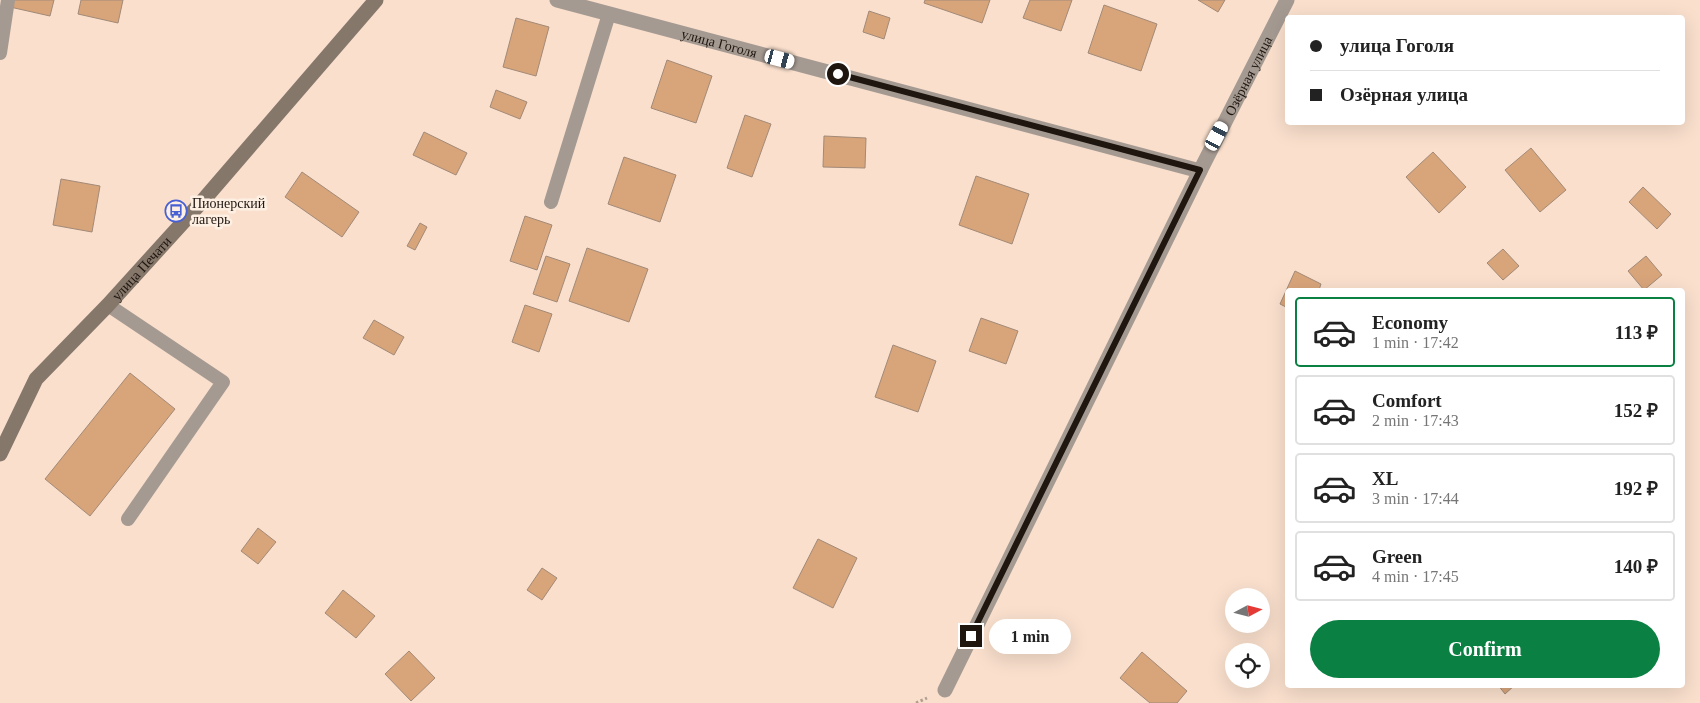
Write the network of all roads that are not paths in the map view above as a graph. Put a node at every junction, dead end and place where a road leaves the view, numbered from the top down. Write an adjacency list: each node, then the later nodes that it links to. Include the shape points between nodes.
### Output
1 (8, 0): 6 (lane)
2 (376, 0): 9 (street, улица Печати)
3 (557, 0): 5 (street, улица Гоголя)
4 (1287, 0): 7 (street, Озёрная улица)
5 (609, 14): 7 (street, улица Гоголя); 8 (lane)
6 (0, 53)
7 (1200, 170): 12 (street, Озёрная улица)
8 (551, 202)
9 (108, 305): 10 (street, улица Печати, via 36,379); 11 (lane, via 223,382)
10 (0, 454)
11 (128, 519)
12 (945, 690)

